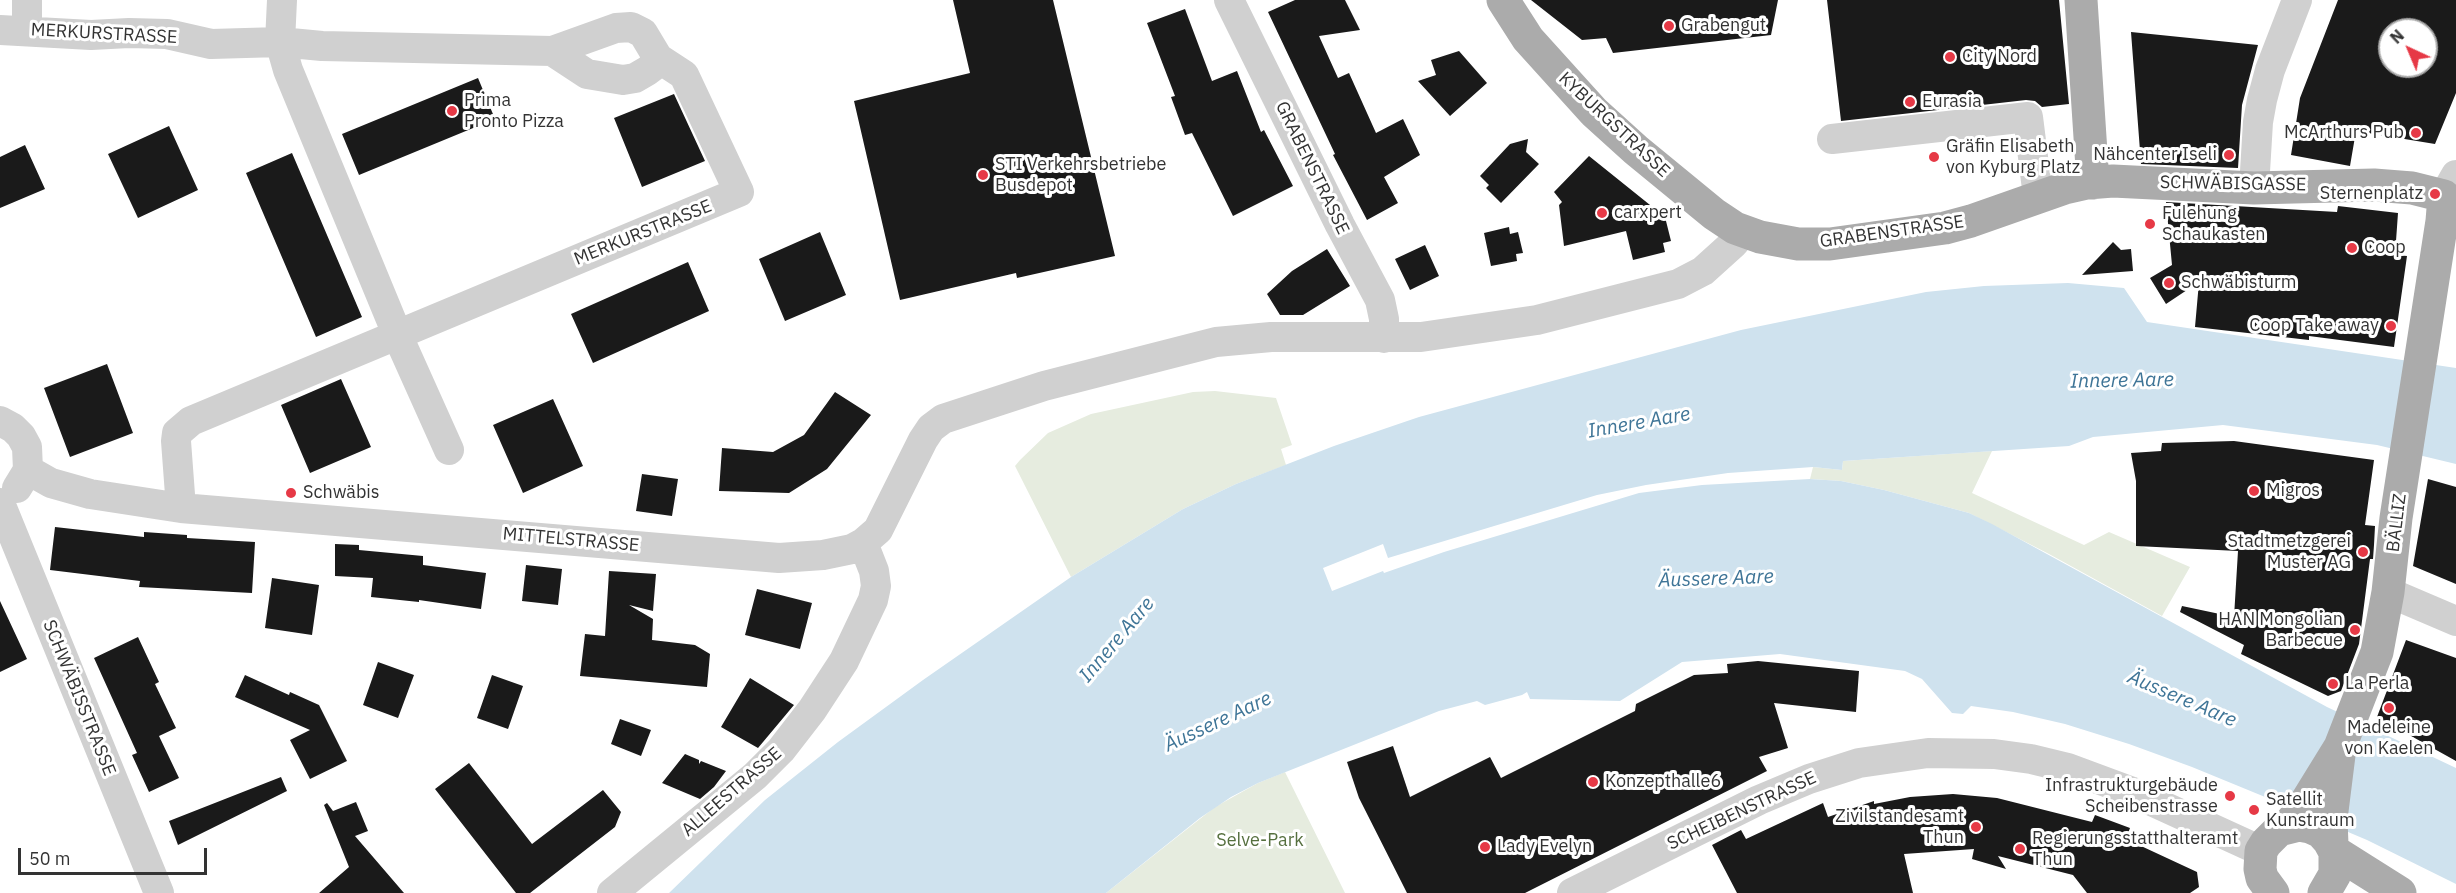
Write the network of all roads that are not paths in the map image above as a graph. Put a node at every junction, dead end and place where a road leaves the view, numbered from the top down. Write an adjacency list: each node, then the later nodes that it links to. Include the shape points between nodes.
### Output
1 (27, 0): 8 (street)
2 (282, 0): 9 (street)
3 (1229, 0): 19 (street, GRABENSTRASSE, via 1380,300)
4 (1503, 0): 17 (main road, KYBURGSTRASSE, via 1528,39 1594,112 1694,198)
5 (2081, 0): 13 (main road)
6 (2099, 0): 13 (main road, via 2106,123)
7 (2296, 0): 14 (street, via 2262,99)
8 (13, 30): 9 (street, MERKURSTRASSE, via 167,34 211,44)
9 (280, 42): 10 (street, MERKURSTRASSE); 18 (street)
10 (552, 51): 11 (street, via 587,74 623,81 647,71); 11 (street, MERKURSTRASSE, via 616,28 631,27 643,33)
11 (658, 58): 18 (street, MERKURSTRASSE, via 684,75 739,192)
12 (1832, 140): 16 (street, via 2028,117)
13 (2103, 182): 14 (main road, SCHWÄBISGASSE); 16 (main road, GRABENSTRASSE)
14 (2254, 188): 15 (main road, SCHWÄBISGASSE, via 2374,185)
15 (2452, 189): 26 (main road, BÄLLIZ, via 2442,221)
16 (2038, 197): 17 (main road, GRABENSTRASSE, via 1944,228 1830,244 1788,242)
17 (1743, 232): 19 (street, via 1703,271 1678,284 1526,322 1453,334)
18 (397, 334): 21 (street); 24 (street, MERKURSTRASSE, via 184,426 176,441)
19 (1384, 338): 25 (street, MITTELSTRASSE, via 1271,337 1216,342 1044,386 943,418 923,440 878,530)
20 (0, 421): 22 (street, via 21,436 29,459)
21 (449, 450)
22 (28, 470): 23 (street, via 17,489); 24 (street, MITTELSTRASSE, via 51,483 90,494)
23 (0, 501): 32 (street, SCHWÄBISSTRASSE)
24 (181, 508): 25 (street, MITTELSTRASSE, via 778,558 842,552)
25 (863, 543): 33 (street, ALLEESTRASSE, via 874,571 873,600 844,661 812,710 755,777)
26 (2388, 592): 27 (street); 28 (main road, BÄLLIZ, via 2377,652)
27 (2456, 621)
28 (2340, 747): 29 (main road); 30 (main road)
29 (2292, 821): 30 (main road, via 2321,832); 31 (main road, via 2272,836)
30 (2333, 843): 35 (main road, via 2336,874); 37 (main road, via 2355,867)
31 (2263, 879): 34 (street, SCHEIBENSTRASSE, via 2130,792 2068,768 1994,753 1928,753 1859,763 1809,779)
32 (159, 893)
33 (612, 893)
34 (1572, 893)
35 (2324, 893): 36 (main road)
36 (2342, 893)
37 (2400, 893)

